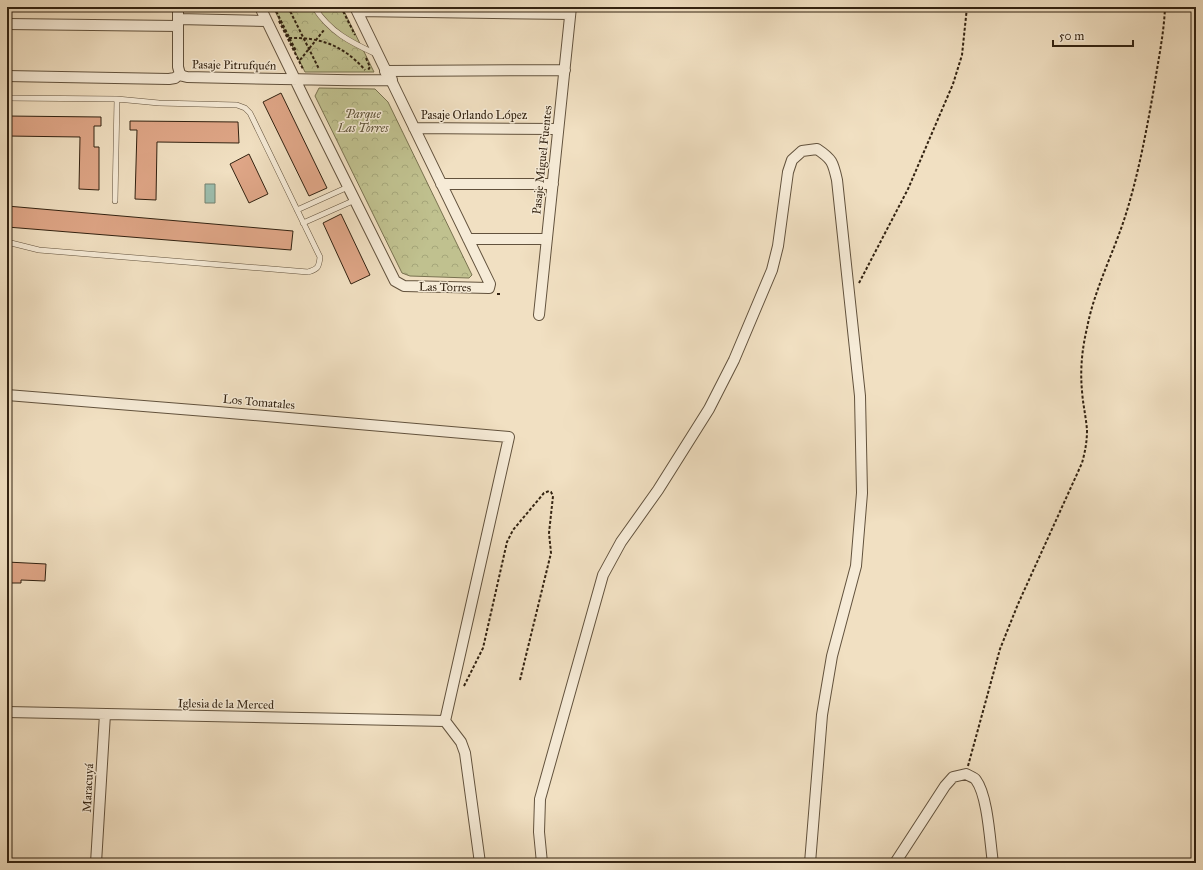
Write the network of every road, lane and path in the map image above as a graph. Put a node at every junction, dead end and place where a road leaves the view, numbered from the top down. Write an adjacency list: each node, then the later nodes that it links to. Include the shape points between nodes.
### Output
1 (178, 7): 12 (street)
2 (260, 7): 11 (street, Las Torres)
3 (273, 7): 15 (path); 21 (path, via 305,70)
4 (288, 7): 16 (path)
5 (314, 7): 14 (lane)
6 (341, 7): 18 (path)
7 (967, 7): 46 (path, via 962,55 953,84 908,189)
8 (1165, 7): 54 (path, via 1164,27 1139,169 1124,220 1096,293 1084,343 1081,378 1087,432 1082,463 1000,649)
9 (356, 9): 10 (street); 20 (street, Las Torres)
10 (571, 10): 23 (street, Pasaje Miguel Fuentes)
11 (266, 21): 12 (street); 29 (street, Las Torres)
12 (178, 23): 13 (street); 26 (street)
13 (7, 24)
14 (328, 25): 17 (path); 18 (lane)
15 (289, 38): 16 (path); 21 (path)
16 (303, 38): 17 (path); 19 (path)
17 (316, 40): 19 (path); 22 (path, via 341,49)
18 (361, 47): 20 (lane); 22 (path, via 370,67 369,70)
19 (309, 49): 21 (path); 24 (path, via 319,69 314,71)
20 (379, 55): 27 (street, Las Torres)
21 (300, 60)
22 (365, 70): 25 (path, via 358,71)
23 (565, 70): 27 (street, Pasaje Pitrufquén); 33 (street, Pasaje Miguel Fuentes)
24 (321, 72)
25 (374, 72)
26 (180, 74): 28 (street, Pasaje Pitrufquén, via 168,79); 29 (street, Pasaje Pitrufquén, via 187,77)
27 (389, 75): 29 (street, Pasaje Pitrufquén); 32 (street, Las Torres)
28 (7, 76)
29 (295, 79): 36 (street, Las Torres)
30 (7, 98): 31 (lane)
31 (117, 99): 38 (lane); 39 (lane, via 236,105 245,108 250,113)
32 (414, 128): 33 (street, Pasaje Orlando López); 34 (street, Las Torres)
33 (558, 129): 35 (street, Pasaje Miguel Fuentes)
34 (441, 184): 35 (street); 41 (street, Las Torres)
35 (553, 184): 42 (street, Pasaje Miguel Fuentes)
36 (348, 187): 37 (street, Las Torres); 39 (lane)
37 (354, 200): 40 (lane); 41 (street, Las Torres, via 394,281 404,286 489,288 490,284)
38 (115, 201)
39 (297, 210): 40 (lane)
40 (304, 224): 43 (lane, via 320,257 317,269 308,272 39,250)
41 (468, 239): 42 (street)
42 (547, 239): 47 (street, Pasaje Miguel Fuentes)
43 (7, 242)
44 (496, 294): 45 (path)
45 (502, 294)
46 (850, 300): 57 (street, via 834,167 828,156 817,149 802,151 792,160 788,172 778,246 772,270 734,360 709,409 603,575 540,799 539,832); 58 (street, via 860,396 862,493 856,566 832,656 822,714)
47 (539, 315)
48 (7, 395): 53 (street, Los Tomatales, via 509,437)
49 (520, 680): 50 (path, via 551,554 549,533 553,496 548,491 513,530 483,648)
50 (462, 690)
51 (8, 714): 52 (street, Iglesia de la Merced)
52 (105, 714): 53 (street, Iglesia de la Merced); 55 (street, Maracuyá)
53 (445, 721): 56 (street, via 461,742 465,753)
54 (966, 774): 59 (street, via 953,777 945,786); 60 (street, via 976,779 982,792)
55 (96, 863)
56 (480, 863)
57 (542, 863)
58 (810, 863)
59 (895, 863)
60 (993, 863)

